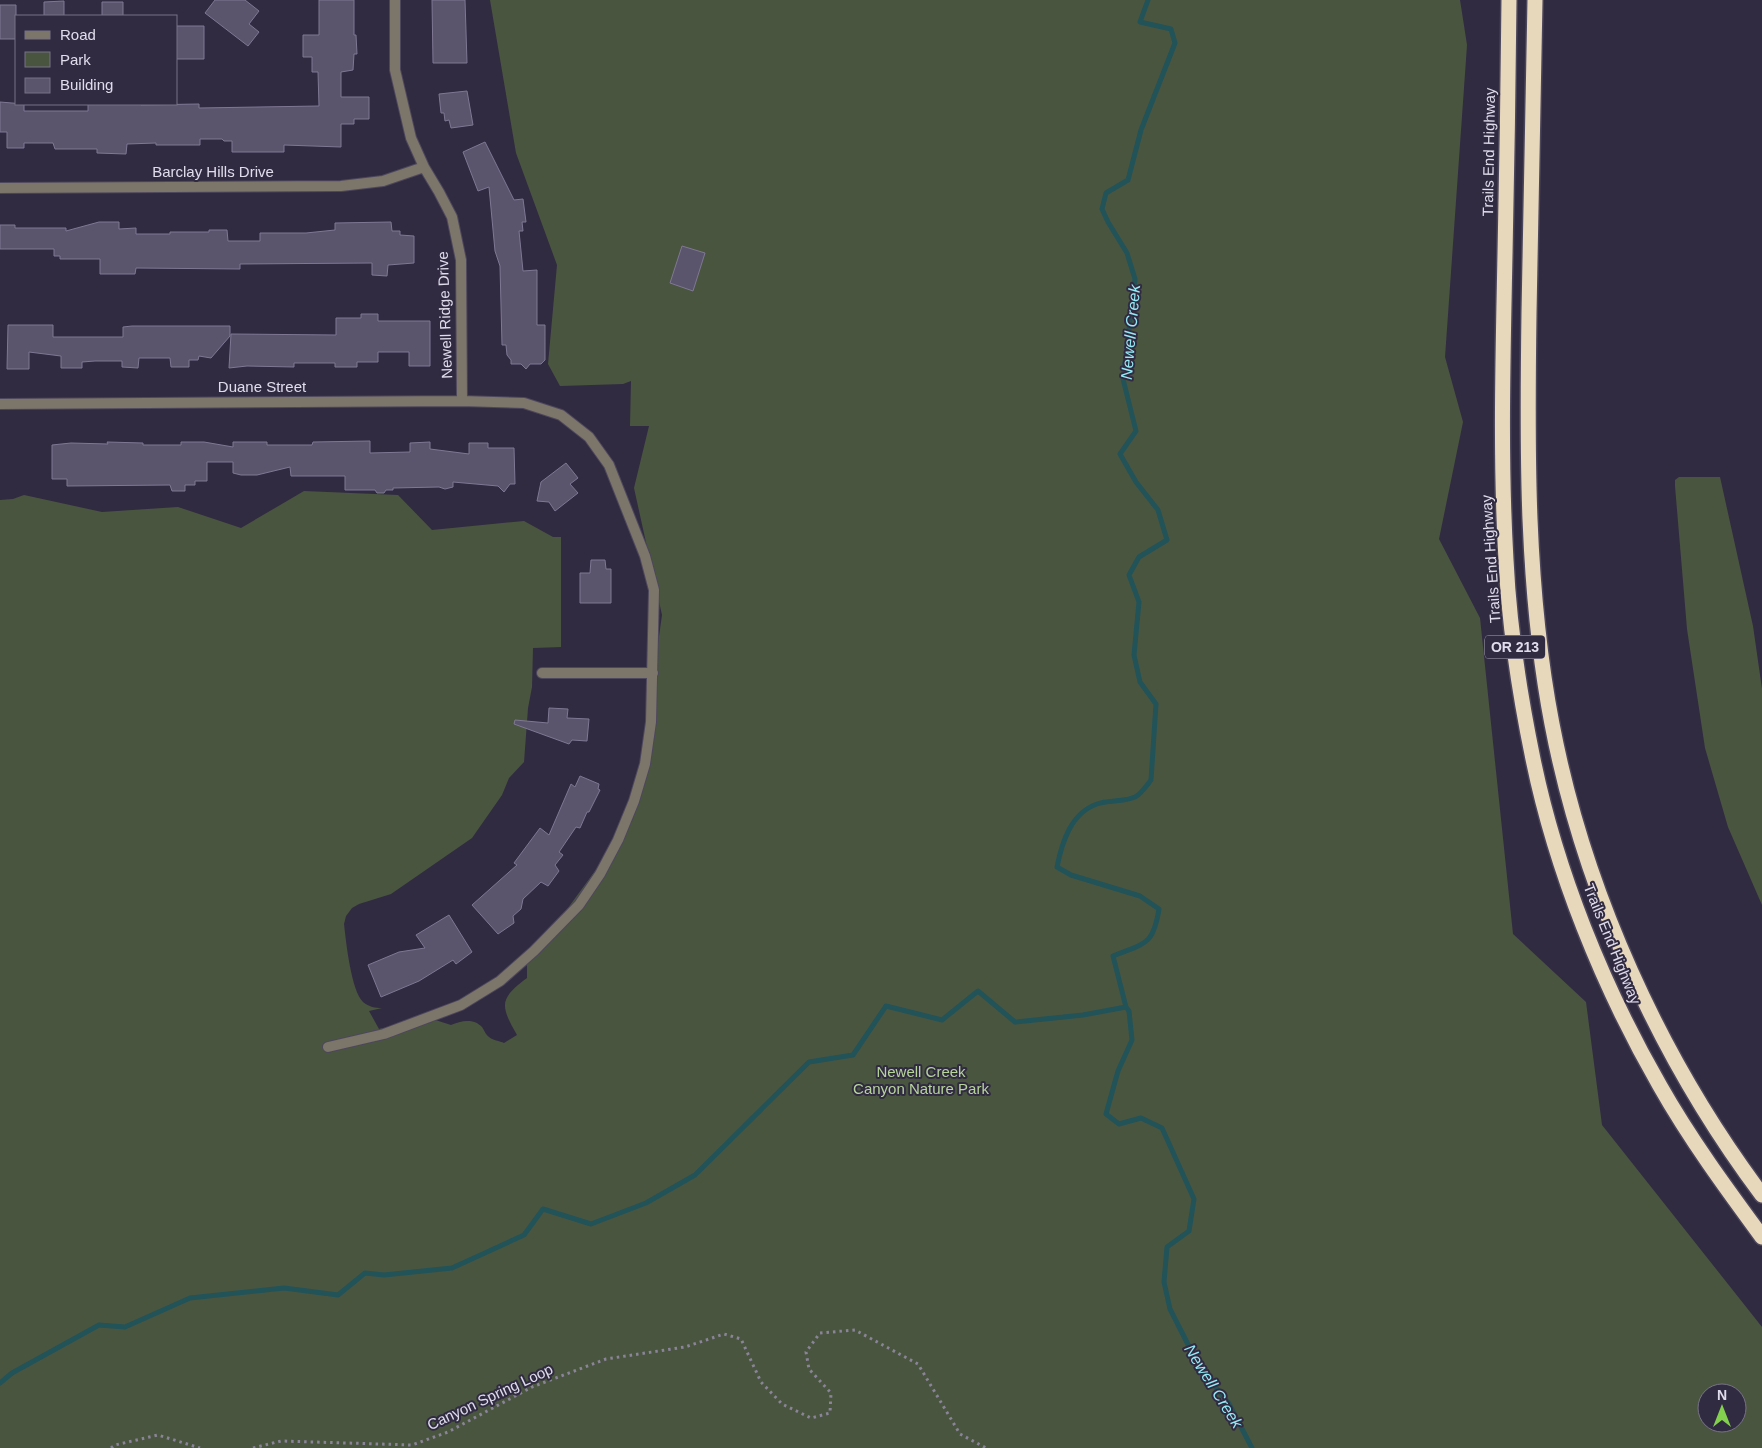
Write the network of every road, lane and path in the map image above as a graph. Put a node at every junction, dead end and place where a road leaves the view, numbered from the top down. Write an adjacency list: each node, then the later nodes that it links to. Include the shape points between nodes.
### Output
1 (395, 0): 4 (street, Newell Ridge Drive, via 395,70 411,138)
2 (1509, 0): 12 (highway, Trails End Highway / OR 213, via 1503,374 1506,560 1524,713 1534,762 1567,879 1632,1036 1692,1139)
3 (1535, 0): 11 (highway, Trails End Highway / OR 213, via 1528,380 1530,496 1540,646 1552,726 1577,825 1627,962 1687,1081)
4 (424, 167): 5 (street, Barclay Hills Drive, via 383,181 341,186); 6 (street, Newell Ridge Drive, via 452,217 461,260)
5 (0, 188)
6 (462, 402): 7 (street, Duane Street); 9 (street, Duane Street, via 524,403 561,415 589,437 609,465 645,556 654,590)
7 (0, 404)
8 (542, 673): 9 (street)
9 (653, 673): 10 (street, Duane Street, via 645,764 634,801 600,874 578,904 534,951 500,981 461,1005 384,1034)
10 (328, 1047)
11 (1762, 1195)
12 (1762, 1237)
13 (111, 1448): 14 (path, via 158,1435)
14 (200, 1448)
15 (254, 1448): 16 (path, Canyon Spring Loop, via 281,1441 412,1445 448,1432 532,1387 606,1359 685,1347 724,1334 741,1340 761,1382 782,1404 811,1418 830,1413 831,1393 809,1369 806,1352 820,1333 855,1330 918,1364 960,1434)
16 (986, 1448)

